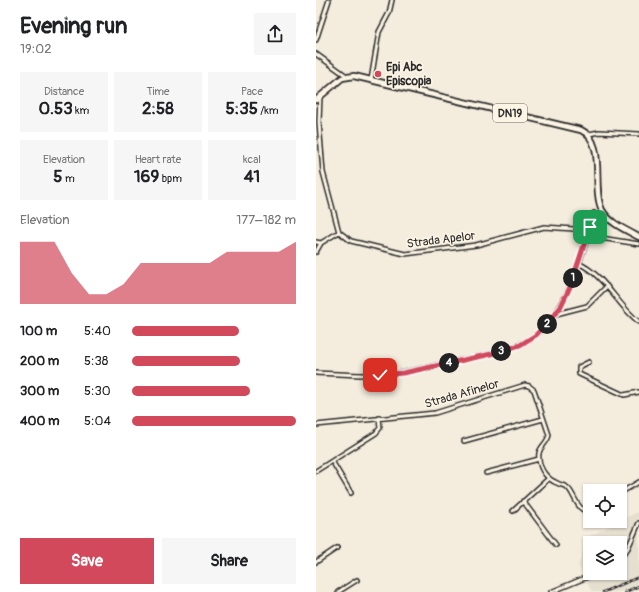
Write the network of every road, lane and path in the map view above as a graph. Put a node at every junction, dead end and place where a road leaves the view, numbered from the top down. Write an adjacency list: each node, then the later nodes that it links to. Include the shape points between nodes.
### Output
1 (329, 0): 3 (street)
2 (392, 0): 6 (street, via 389,14 379,32)
3 (316, 40)
4 (316, 54): 5 (street)
5 (348, 77): 6 (main road, DN19); 7 (main road, via 342,78)
6 (371, 80): 9 (main road, DN19, via 576,128)
7 (320, 96): 8 (main road); 13 (street, via 322,172)
8 (316, 100)
9 (589, 134): 10 (street); 15 (main road, via 596,153 602,209 610,220)
10 (639, 134)
11 (594, 213): 12 (street)
12 (589, 230): 13 (street, Strada Apelor, via 544,227 476,245 405,254 357,243); 14 (street)
13 (339, 232): 17 (street)
14 (588, 236): 18 (street); 20 (street)
15 (639, 237)
16 (316, 242): 17 (street)
17 (321, 243): 19 (street)
18 (639, 244)
19 (316, 252)
20 (578, 263): 21 (street, via 594,273); 22 (street, via 570,287)
21 (607, 286): 22 (street, via 587,306); 23 (street, via 627,312)
22 (556, 314): 25 (street, via 544,328 528,340 496,353 403,373)
23 (639, 322)
24 (589, 362): 26 (street, via 579,367 579,374 624,395)
25 (316, 373)
26 (639, 392)
27 (379, 418): 28 (street, Strada Afinelor, via 441,412 525,385 534,390); 29 (street, Strada Afinelor); 32 (street, via 378,431)
28 (543, 418): 30 (street); 31 (street, Strada Afinelor, via 549,435 540,449)
29 (316, 425)
30 (464, 441)
31 (538, 459): 34 (street); 35 (street, via 542,470)
32 (332, 461): 33 (street); 38 (street)
33 (316, 471)
34 (486, 473)
35 (549, 478): 39 (street); 40 (street, via 567,487)
36 (639, 482): 37 (street)
37 (627, 489)
38 (351, 493)
39 (523, 502): 41 (street); 43 (street)
40 (583, 510)
41 (513, 511)
42 (639, 523): 45 (street)
43 (556, 545)
44 (337, 548): 46 (street)
45 (627, 549)
46 (316, 562)
47 (583, 579): 50 (street)
48 (357, 580): 49 (street)
49 (338, 592)
50 (551, 592)

